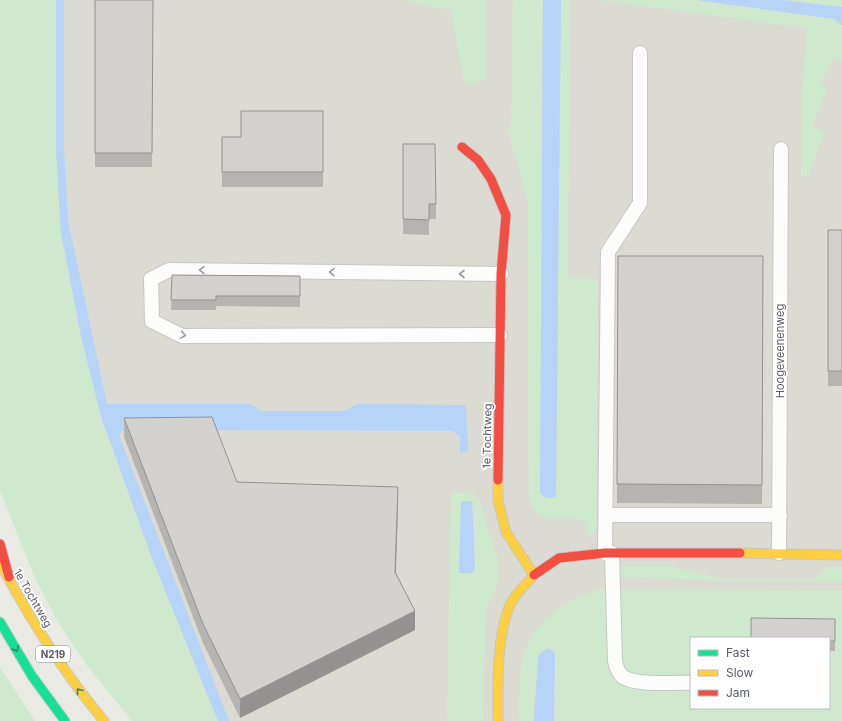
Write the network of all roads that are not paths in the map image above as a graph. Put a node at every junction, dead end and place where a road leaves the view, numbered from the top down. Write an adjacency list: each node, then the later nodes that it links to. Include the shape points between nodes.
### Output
1 (640, 53): 6 (lane, via 640,203 608,252)
2 (462, 147): 4 (street, 1e Tochtweg, via 478,160 491,179 506,215)
3 (781, 149): 7 (lane, Hoogeveenenweg)
4 (500, 274): 5 (street, 1e Tochtweg); 5 (lane, one-way to 5, via 168,270 151,280 152,321 182,336)
5 (500, 335): 13 (street, 1e Tochtweg, via 498,501 506,532)
6 (606, 515): 7 (lane); 9 (lane)
7 (780, 515): 10 (lane, Hoogeveenenweg)
8 (0, 544): 14 (street, N219)
9 (609, 553): 10 (street); 13 (street, via 559,558); 16 (lane, via 617,669 622,676 632,680)
10 (779, 553): 11 (street)
11 (842, 555)
12 (0, 563): 14 (street, 1e Tochtweg / N219)
13 (534, 575): 19 (street, via 508,609 498,660)
14 (10, 582): 18 (street, 1e Tochtweg / N219, one-way to 14, via 63,670)
15 (0, 622): 17 (street, N219, one-way to 17, via 32,676)
16 (690, 683)
17 (65, 721)
18 (104, 721)
19 (498, 721)

